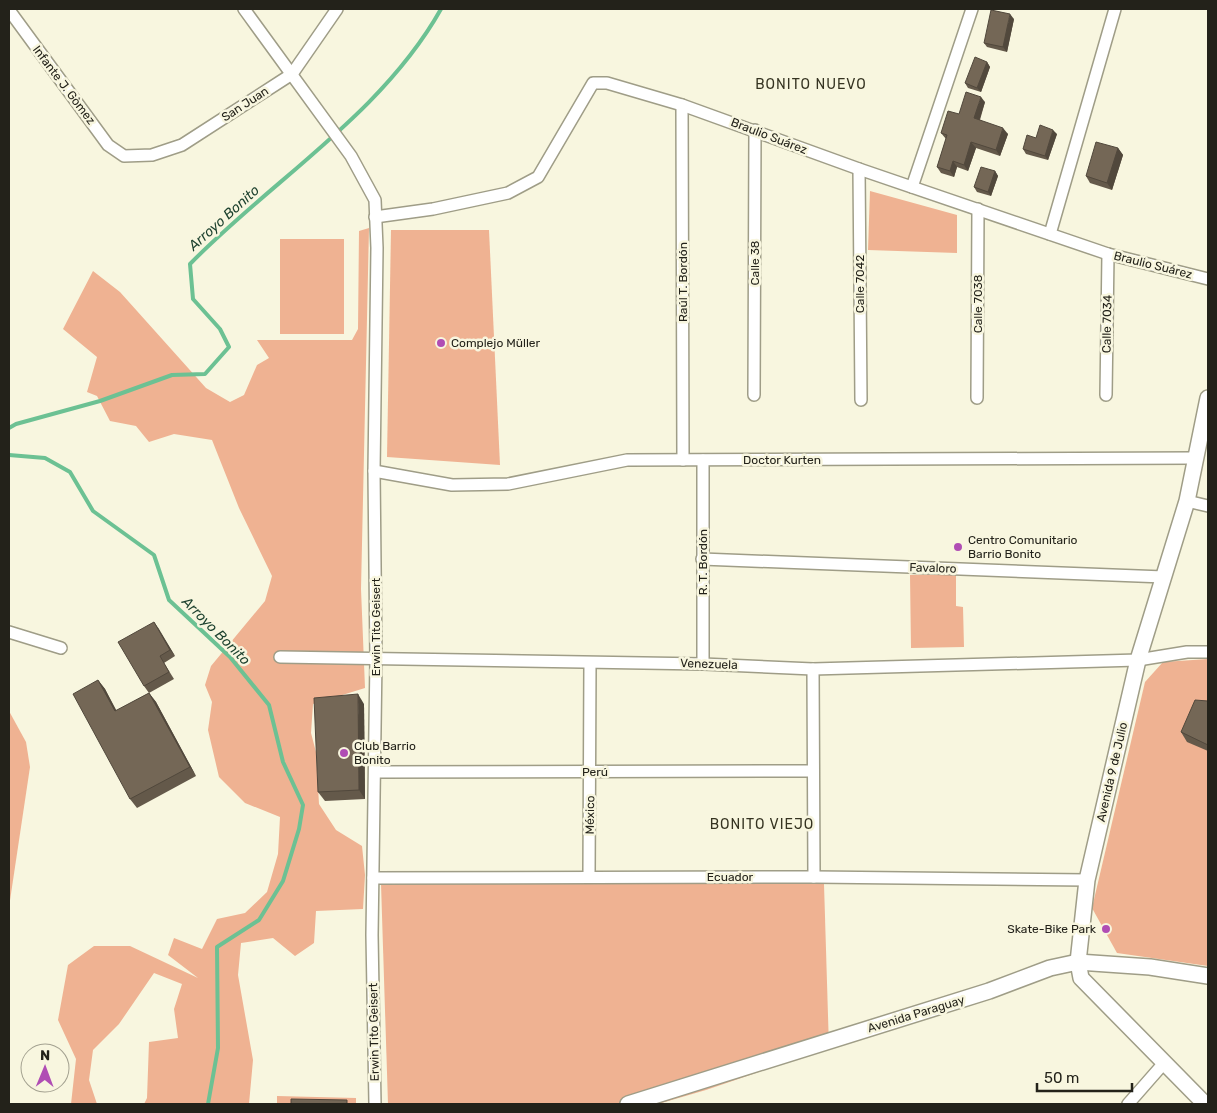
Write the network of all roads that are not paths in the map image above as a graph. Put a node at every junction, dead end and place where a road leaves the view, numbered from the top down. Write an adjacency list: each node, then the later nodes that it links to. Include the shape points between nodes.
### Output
1 (244, 9): 6 (street, Erwin Tito Geisert)
2 (337, 9): 6 (street, San Juan)
3 (972, 9): 11 (street)
4 (1115, 9): 14 (street)
5 (9, 10): 9 (street, Infante J. Gòmez, via 108,144)
6 (292, 74): 9 (street, San Juan, via 182,145 152,155); 13 (street, Erwin Tito Geisert, via 351,156 375,200)
7 (682, 104): 8 (street, Braulio Suárez); 13 (street, Braulio Suárez, via 607,82 593,83 538,177 508,193); 23 (street, Raúl T. Bordón)
8 (755, 130): 10 (street, Braulio Suárez); 17 (street, Calle 38)
9 (124, 156)
10 (859, 169): 11 (street, Braulio Suárez); 21 (street, Calle 7042)
11 (912, 187): 12 (street, Braulio Suárez)
12 (978, 209): 14 (street, Braulio Suárez); 19 (street, Calle 7038)
13 (375, 217): 25 (street, Erwin Tito Geisert)
14 (1050, 234): 15 (street, Braulio Suárez)
15 (1108, 254): 16 (street, Braulio Suárez); 18 (street, Calle 7034)
16 (1208, 279)
17 (754, 395)
18 (1106, 395)
19 (977, 398)
20 (1208, 398): 22 (main road, Avenida 9 de Julio)
21 (861, 400)
22 (1194, 458): 24 (street, Doctor Kurten); 26 (main road, Avenida 9 de Julio)
23 (683, 460): 24 (street, Doctor Kurten); 25 (street, Doctor Kurten, via 627,460 508,484 452,485)
24 (703, 460): 28 (street, R. T. Bordón)
25 (374, 472): 34 (street, Erwin Tito Geisert)
26 (1187, 501): 27 (street); 29 (main road, Avenida 9 de Julio)
27 (1208, 506)
28 (702, 559): 29 (street, Favaloro); 37 (street, R. T. Bordón)
29 (1164, 577): 35 (main road, Avenida 9 de Julio)
30 (9, 632): 31 (street)
31 (61, 648)
32 (1208, 652): 35 (street, Venezuela)
33 (280, 658): 34 (street, Venezuela)
34 (376, 659): 36 (street, Venezuela); 39 (street, Erwin Tito Geisert)
35 (1138, 660): 38 (street, Venezuela); 45 (main road, Avenida 9 de Julio)
36 (590, 663): 37 (street, Venezuela); 40 (street, México)
37 (703, 664): 38 (street, Venezuela)
38 (813, 669): 41 (street)
39 (376, 772): 40 (street, Perú); 44 (street, Erwin Tito Geisert)
40 (591, 772): 41 (street, Perú); 42 (street, México)
41 (814, 772): 43 (street)
42 (589, 877): 43 (street, Ecuador); 44 (street, Ecuador)
43 (814, 877): 45 (street, Ecuador)
44 (373, 878): 49 (street, Erwin Tito Geisert)
45 (1087, 880): 46 (main road, Avenida 9 de Julio)
46 (1078, 962): 47 (main road, Avenida Paraguay, via 1150,967); 48 (main road, Avenida 9 de Julio, via 1081,978); 50 (main road, Avenida Paraguay, via 1050,968 989,991)
47 (1208, 976)
48 (1164, 1063): 51 (street); 52 (main road, Avenida 9 de Julio)
49 (375, 1104)
50 (628, 1104)
51 (1128, 1104)
52 (1204, 1104)

